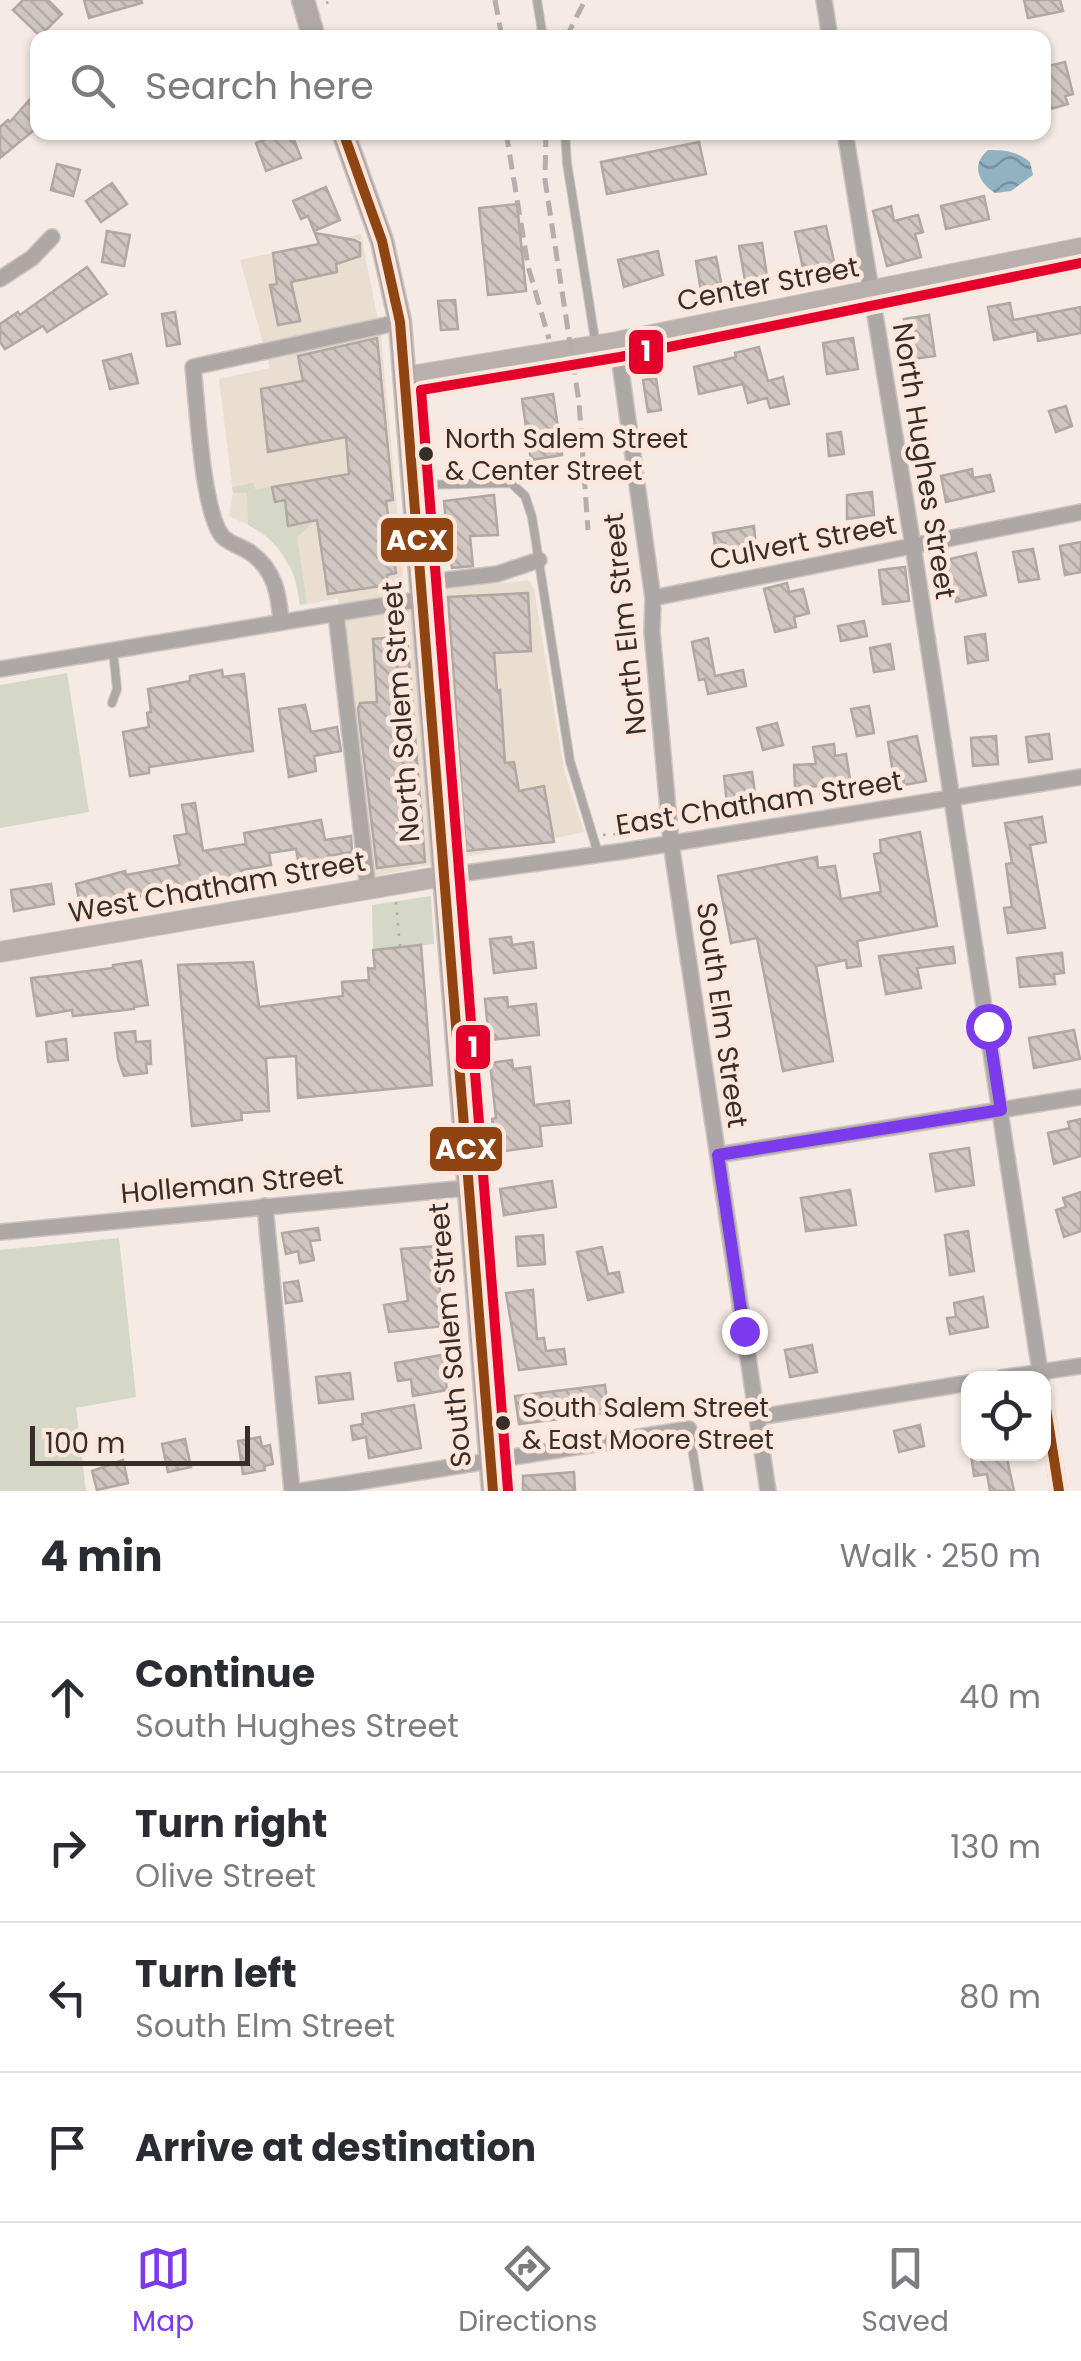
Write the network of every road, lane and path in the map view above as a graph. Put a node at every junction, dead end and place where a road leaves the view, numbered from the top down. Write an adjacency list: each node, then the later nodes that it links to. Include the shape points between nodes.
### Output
1 (335, 0): 4 (path)
2 (537, 0): 6 (lane)
3 (824, 0): 7 (street)
4 (311, 2): 5 (main road)
5 (313, 30)
6 (542, 30)
7 (829, 30)
8 (346, 140): 15 (main road, North Salem Street, via 382,242)
9 (565, 140): 16 (lane, North Elm Street)
10 (846, 140): 14 (street, North Hughes Street)
11 (52, 237): 13 (street)
12 (1081, 248): 14 (main road, Center Street)
13 (0, 279)
14 (872, 291): 16 (main road, Center Street); 22 (street, North Hughes Street)
15 (400, 322): 17 (main road, North Salem Street); 27 (street, via 193,367 216,521 224,538 254,554 270,573)
16 (606, 344): 17 (main road, Center Street); 25 (street, North Elm Street)
17 (406, 377): 18 (main road, North Salem Street)
18 (414, 486): 21 (main road, North Salem Street); 23 (lane, via 511,483 529,507)
19 (1081, 512): 22 (street, Culvert Street)
20 (448, 539): 21 (lane)
21 (419, 544): 24 (main road, North Salem Street)
22 (913, 546): 25 (street, Culvert Street); 32 (street, North Hughes Street)
23 (539, 560): 24 (street); 36 (lane, via 570,761)
24 (423, 591): 26 (street); 37 (main road, North Salem Street)
25 (653, 598): 35 (street, North Elm Street)
26 (336, 614): 27 (street); 38 (street)
27 (282, 622): 28 (street)
28 (113, 650): 29 (street); 30 (lane, via 118,689)
29 (0, 670)
30 (112, 703)
31 (1081, 777): 32 (street, East Chatham Street)
32 (950, 798): 35 (street, East Chatham Street); 43 (street, North Hughes Street)
33 (645, 831): 34 (path)
34 (602, 835)
35 (671, 842): 36 (street, East Chatham Street); 44 (street, South Elm Street)
36 (598, 853): 37 (street, East Chatham Street)
37 (444, 876): 38 (main road, West Chatham Street); 45 (main road, South Salem Street)
38 (368, 889): 41 (main road, West Chatham Street)
39 (396, 900): 40 (path)
40 (400, 947)
41 (0, 952)
42 (1081, 1097): 43 (street)
43 (1001, 1110): 44 (street); 49 (street, North Hughes Street)
44 (718, 1155): 52 (street, South Elm Street)
45 (468, 1188): 46 (street, Holleman Street); 55 (main road, South Salem Street)
46 (265, 1206): 47 (street, Holleman Street); 56 (street)
47 (0, 1232)
48 (1081, 1366): 50 (street)
49 (1039, 1371)
50 (1051, 1373)
51 (961, 1385): 52 (street)
52 (758, 1417): 60 (street, South Elm Street)
53 (689, 1428): 55 (street); 59 (lane)
54 (1051, 1444): 61 (street)
55 (490, 1460): 57 (street); 58 (main road, South Salem Street)
56 (292, 1491)
57 (302, 1491)
58 (492, 1491)
59 (699, 1491)
60 (768, 1491)
61 (1058, 1491)

